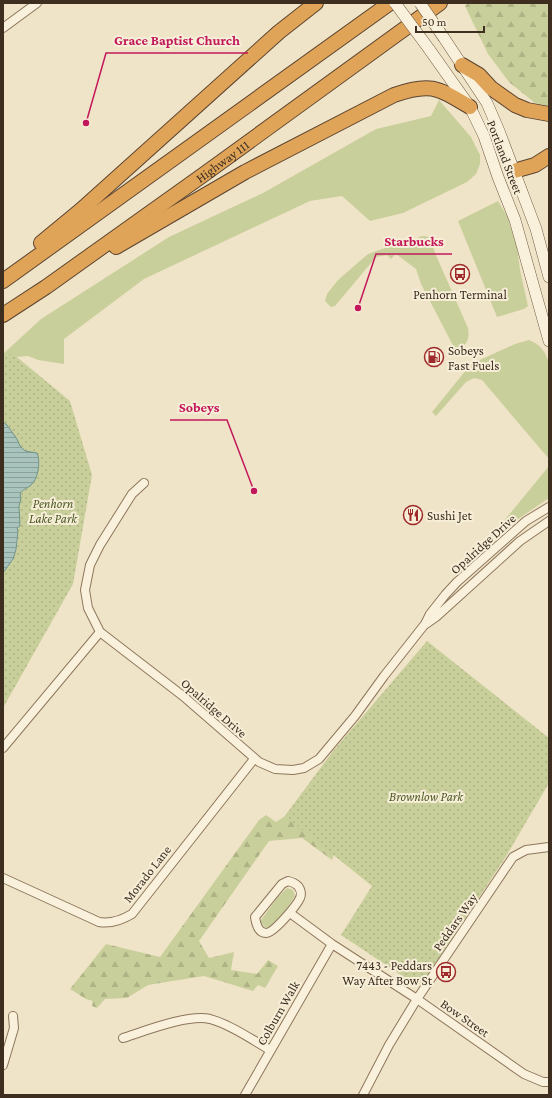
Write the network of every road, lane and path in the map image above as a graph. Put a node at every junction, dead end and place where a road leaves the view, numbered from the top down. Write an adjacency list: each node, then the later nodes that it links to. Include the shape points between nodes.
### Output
1 (37, 3): 10 (street)
2 (316, 3): 8 (highway)
3 (390, 3): 19 (highway)
4 (395, 3): 12 (main road, Portland Street, bridge)
5 (420, 3): 11 (main road, Portland Street, bridge)
6 (440, 3): 9 (highway, Highway 111)
7 (447, 3): 9 (highway)
8 (307, 8): 17 (highway, via 81,210)
9 (416, 21): 20 (highway, Highway 111)
10 (3, 28)
11 (462, 65): 13 (highway, via 479,75 491,88 515,105); 15 (main road, Portland Street, via 487,103)
12 (470, 107): 16 (main road, Portland Street, via 484,136); 20 (highway, via 448,94 423,87 394,95 245,172)
13 (549, 114)
14 (549, 156): 15 (highway, via 535,165)
15 (514, 171): 16 (main road); 18 (main road, Portland Street, via 536,229)
16 (498, 177): 22 (main road, Portland Street, via 515,220)
17 (3, 276)
18 (549, 277)
19 (3, 281)
20 (46, 287): 21 (highway, Highway 111)
21 (3, 315)
22 (549, 341)
23 (144, 483): 27 (street, Opalridge Drive, via 132,494 90,565 85,590 88,608)
24 (549, 507): 26 (street, Opalridge Drive, via 526,522 457,582 430,614)
25 (549, 521): 26 (street, Opalridge Drive, via 520,541 436,618)
26 (425, 624): 29 (street, Opalridge Drive, via 319,759 304,768 287,771 269,768)
27 (100, 632): 28 (street); 29 (street, Opalridge Drive, via 184,697)
28 (3, 748)
29 (254, 759): 31 (street, Morado Lane, via 132,914 125,918 99,922)
30 (549, 847): 34 (street, Peddars Way, via 526,850 514,858)
31 (3, 878)
32 (290, 913): 32 (street, via 301,892 296,884 288,881 282,884 256,917 258,930 267,933 272,931); 33 (street, Bow Street)
33 (332, 944): 34 (street, Bow Street); 37 (street, Colburn Walk)
34 (417, 999): 39 (street, Bow Street, via 524,1074); 41 (street, Peddars Way)
35 (13, 1016): 38 (street, via 14,1028)
36 (123, 1038): 37 (street, via 188,1018 196,1018 208,1019 235,1029)
37 (270, 1050): 40 (street, Colburn Walk)
38 (3, 1065)
39 (549, 1082)
40 (245, 1095)
41 (363, 1095)

